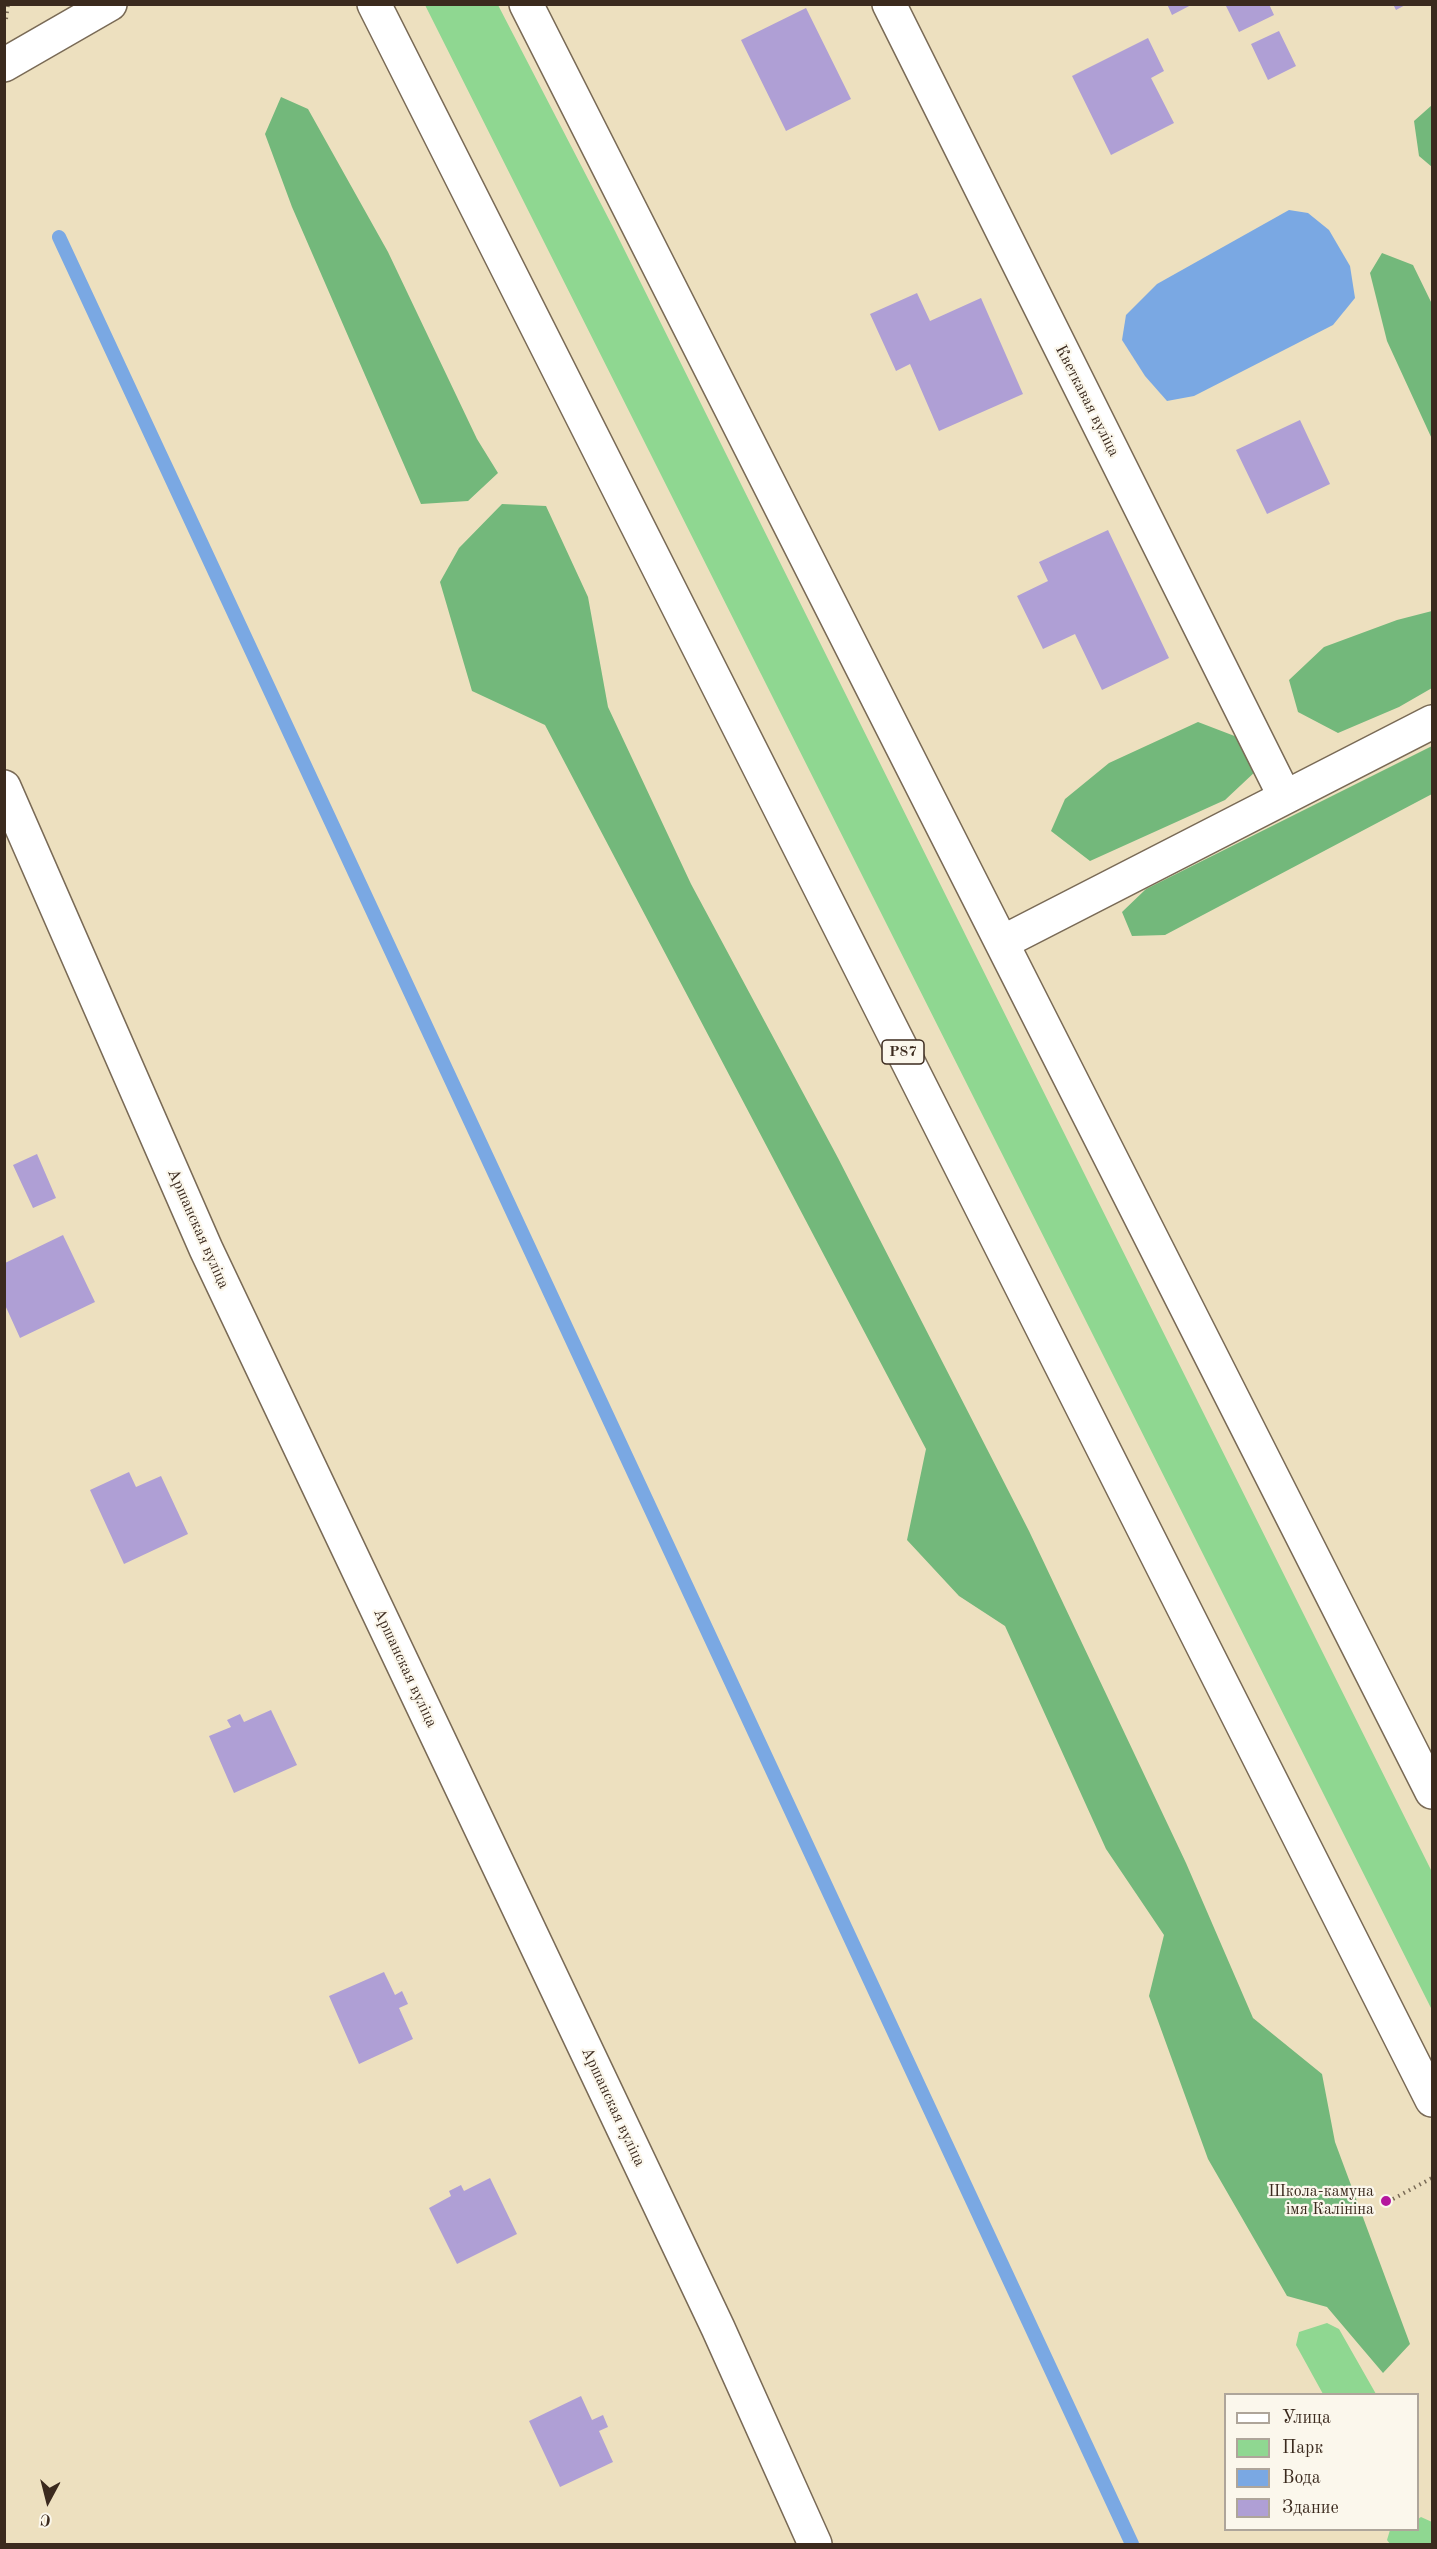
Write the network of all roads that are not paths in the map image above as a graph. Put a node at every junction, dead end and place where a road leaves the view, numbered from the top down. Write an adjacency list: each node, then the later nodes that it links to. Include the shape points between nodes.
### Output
1 (110, 4): 5 (street)
2 (374, 4): 11 (street, Р87)
3 (526, 4): 9 (street)
4 (889, 4): 8 (street, Кветкавая вуліца)
5 (4, 65)
6 (1432, 722): 8 (street)
7 (4, 787): 12 (street, Аршанская вуліца, via 206,1249 713,2317)
8 (1285, 796): 9 (street)
9 (1003, 942): 10 (street)
10 (1432, 1792)
11 (1432, 2100)
12 (815, 2544)

